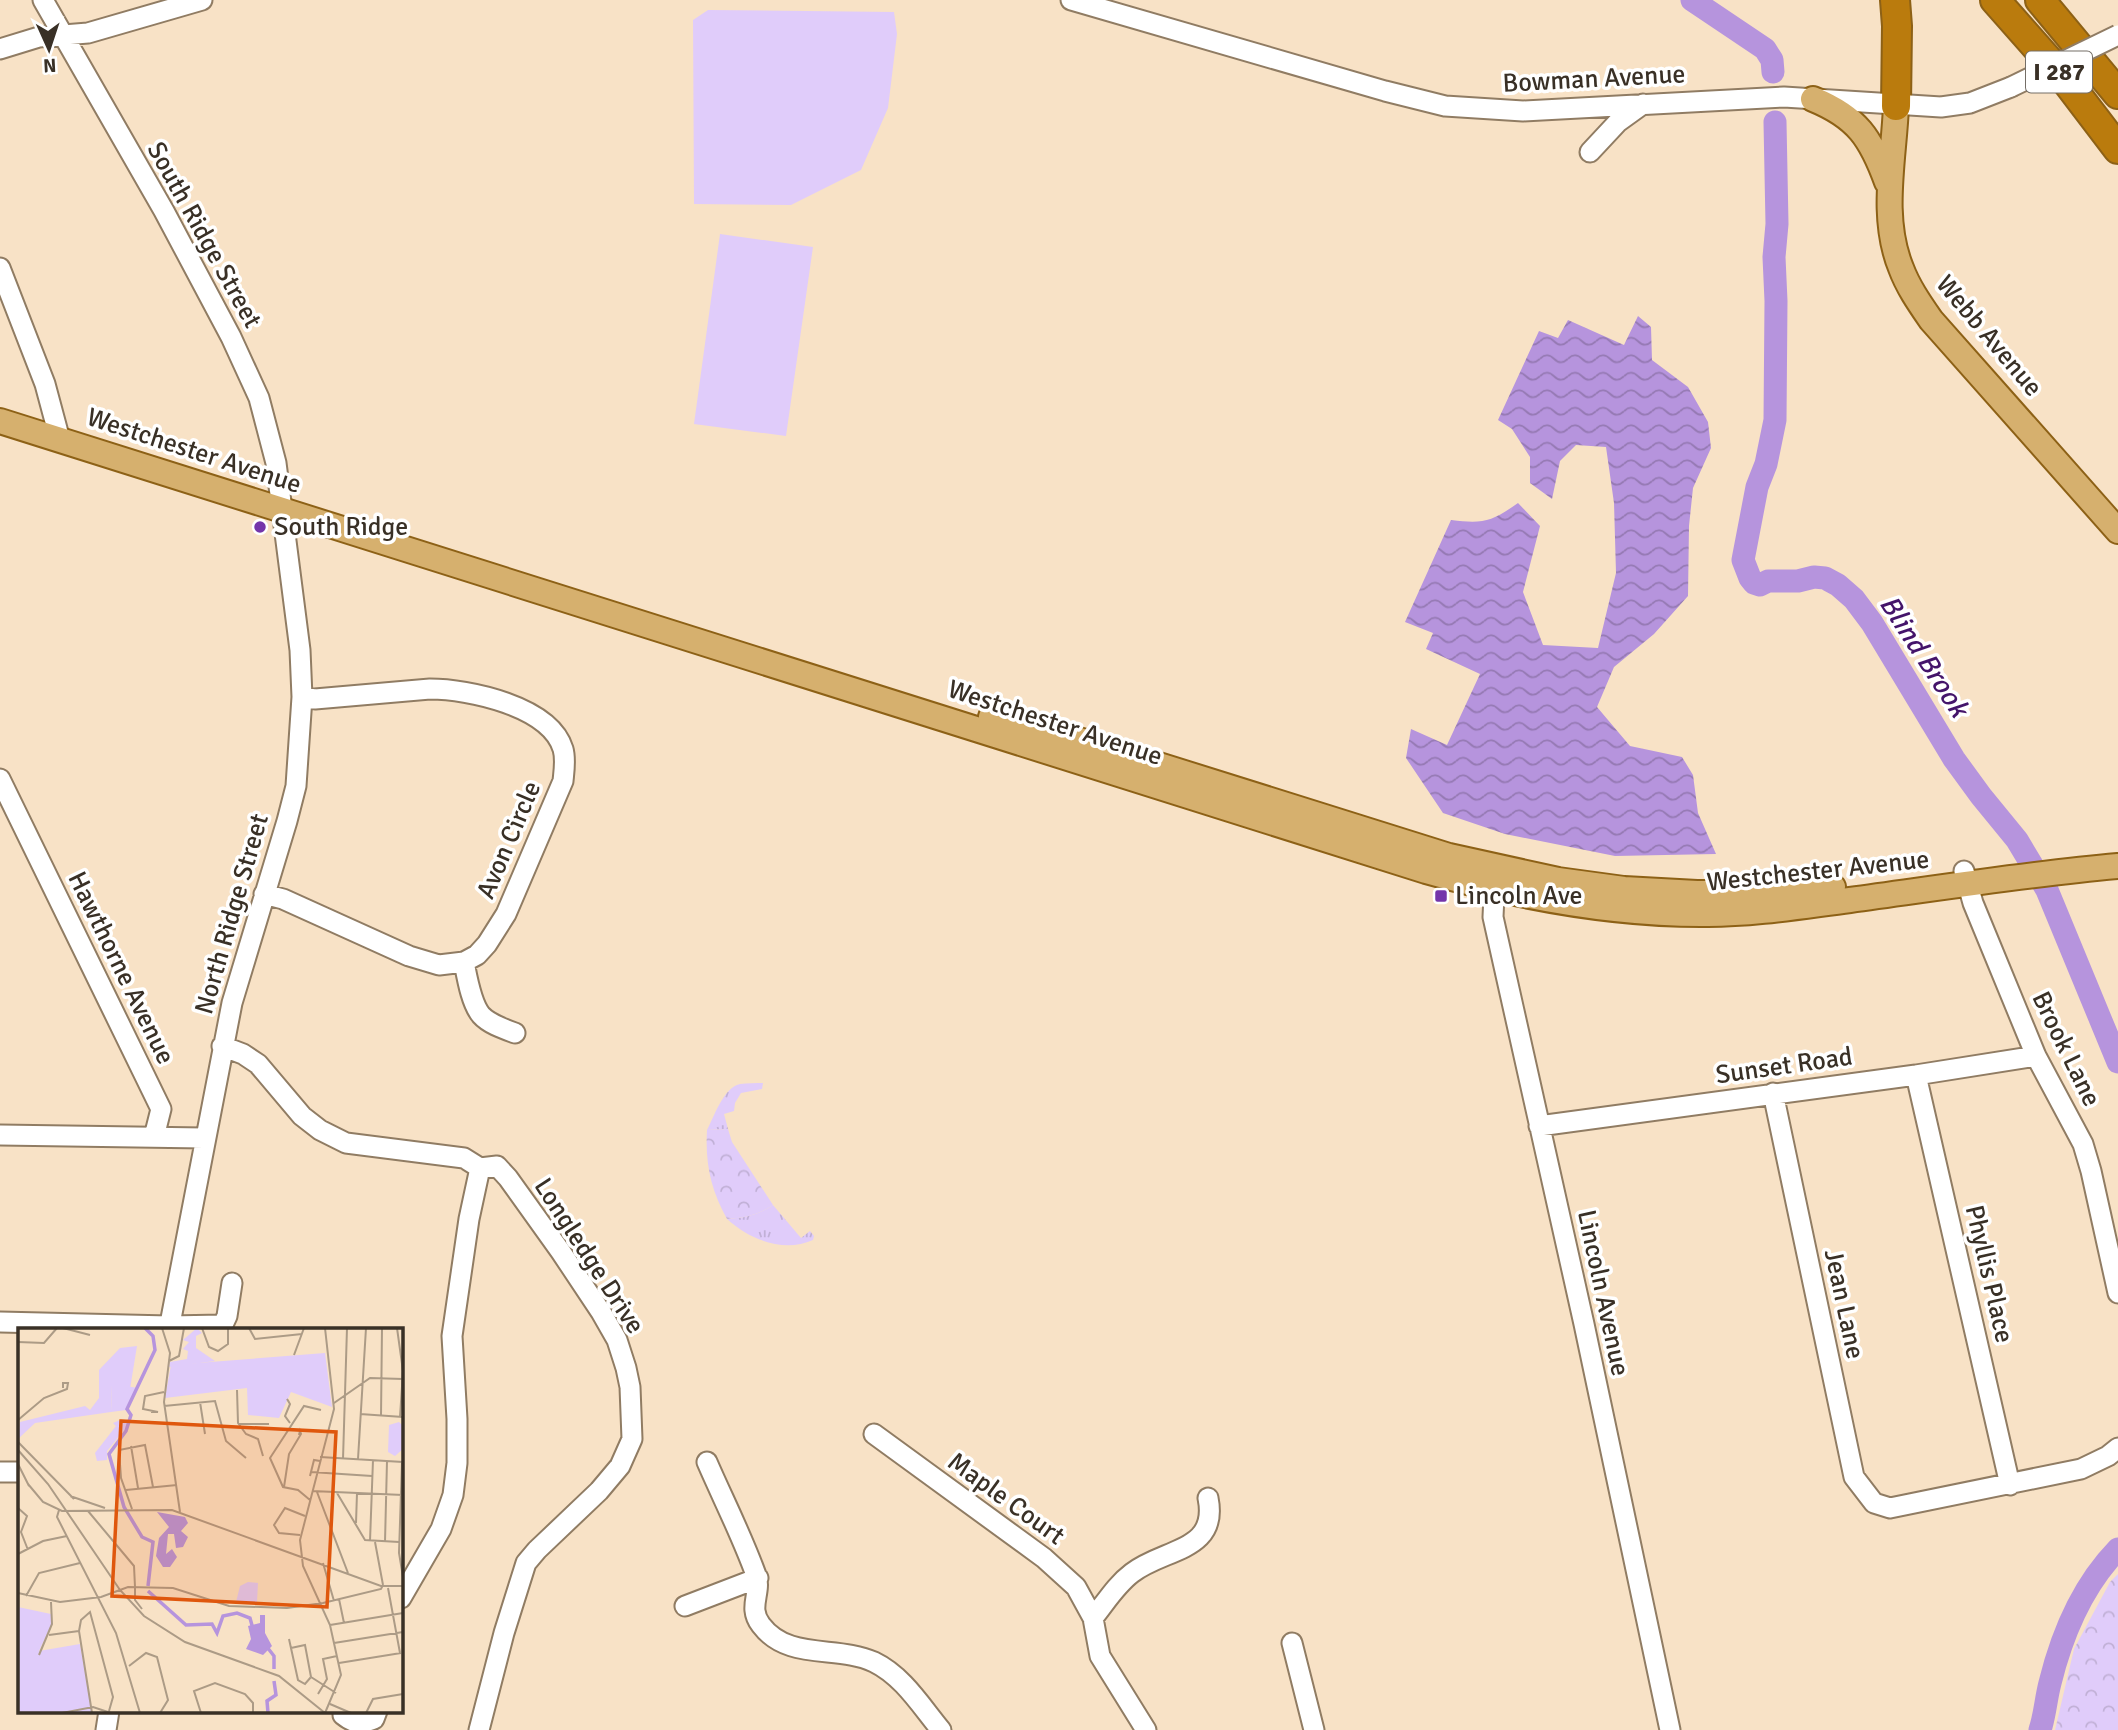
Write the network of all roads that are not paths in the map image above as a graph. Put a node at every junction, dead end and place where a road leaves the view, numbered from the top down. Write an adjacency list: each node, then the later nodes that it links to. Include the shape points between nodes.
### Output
1 (43, 0): 7 (street, South Ridge Street)
2 (202, 0): 7 (street, via 88,33)
3 (1071, 0): 12 (street, Bowman Avenue, via 1445,106 1523,111)
4 (1895, 0): 13 (highway)
5 (1995, 0): 14 (highway, I 287)
6 (2040, 0): 10 (highway, I 287)
7 (62, 35): 9 (street); 21 (street, South Ridge Street, via 231,337 258,398)
8 (2118, 35): 13 (street, Bowman Avenue, bridge, via 1983,99 1956,105)
9 (0, 49)
10 (2118, 94)
11 (1812, 99): 12 (street, Bowman Avenue); 13 (street, Bowman Avenue); 16 (main road, via 1836,108 1868,138)
12 (1644, 104): 15 (street, via 1618,122)
13 (1896, 106): 16 (main road, Webb Avenue)
14 (2118, 149)
15 (1590, 152)
16 (1890, 189): 22 (main road, Webb Avenue, via 1894,246 1921,306)
17 (0, 268): 20 (street, via 45,384)
18 (0, 408): 20 (main road, Westchester Avenue)
19 (0, 421): 20 (main road, Westchester Avenue)
20 (58, 433): 21 (main road, Westchester Avenue)
21 (282, 504): 23 (street, North Ridge Street); 28 (main road, Westchester Avenue, via 701,643 1426,871)
22 (2118, 531)
23 (302, 697): 30 (street, North Ridge Street, via 296,786); 31 (street, Avon Circle, via 448,689 532,714 556,736 563,748 564,767 556,800 506,914 487,944)
24 (0, 779): 39 (street, Hawthorne Avenue, via 161,1109)
25 (2118, 852): 26 (main road, Westchester Avenue)
26 (2058, 866): 27 (main road, Westchester Avenue); 29 (main road, Westchester Avenue)
27 (2118, 866)
28 (1495, 878): 29 (main road, Westchester Avenue, via 1735,894); 37 (street, Lincoln Avenue, via 1493,916)
29 (1966, 878): 34 (street, Brook Lane)
30 (264, 894): 31 (street, via 409,956 439,965); 33 (street, North Ridge Street)
31 (464, 962): 32 (street, via 480,1014)
32 (515, 1033)
33 (222, 1046): 40 (street, North Ridge Street); 41 (street, Longledge Drive, via 258,1064 302,1116 346,1143 464,1158)
34 (2036, 1056): 35 (street, Sunset Road); 43 (street, Brook Lane, via 2083,1144)
35 (1916, 1075): 36 (street, Sunset Road); 52 (street, Phyllis Place)
36 (1773, 1093): 37 (street, Sunset Road); 52 (street, Jean Lane, via 1854,1477 1874,1503 1890,1508)
37 (1539, 1126): 67 (street, Lincoln Avenue)
38 (0, 1135): 39 (street)
39 (154, 1137): 40 (street)
40 (204, 1138): 46 (street, North Ridge Street)
41 (480, 1168): 55 (street, via 452,1336 457,1419 453,1495 441,1529); 63 (street, Longledge Drive, via 497,1166 508,1178 617,1340 626,1368 632,1438 620,1466 599,1491 526,1563)
42 (232, 1283): 45 (street)
43 (2118, 1293)
44 (0, 1322): 46 (street)
45 (222, 1327): 46 (street)
46 (169, 1328)
47 (874, 1434): 57 (street, Maple Court, via 1044,1558 1076,1587)
48 (2118, 1448): 52 (street, via 2081,1469)
49 (707, 1462): 54 (street)
50 (0, 1472): 51 (street)
51 (18, 1472)
52 (2010, 1485)
53 (1208, 1498): 57 (street, via 1208,1528 1198,1541 1135,1570)
54 (758, 1578): 56 (street); 64 (street, via 754,1615 774,1640 880,1666 904,1685)
55 (402, 1596)
56 (685, 1606)
57 (1093, 1618): 65 (street, Maple Court, via 1100,1656)
58 (1292, 1643): 66 (street)
59 (109, 1712): 62 (street)
60 (342, 1712): 61 (street, via 353,1723 374,1720)
61 (377, 1712)
62 (106, 1730)
63 (479, 1730)
64 (941, 1730)
65 (1146, 1730)
66 (1314, 1730)
67 (1670, 1730)

